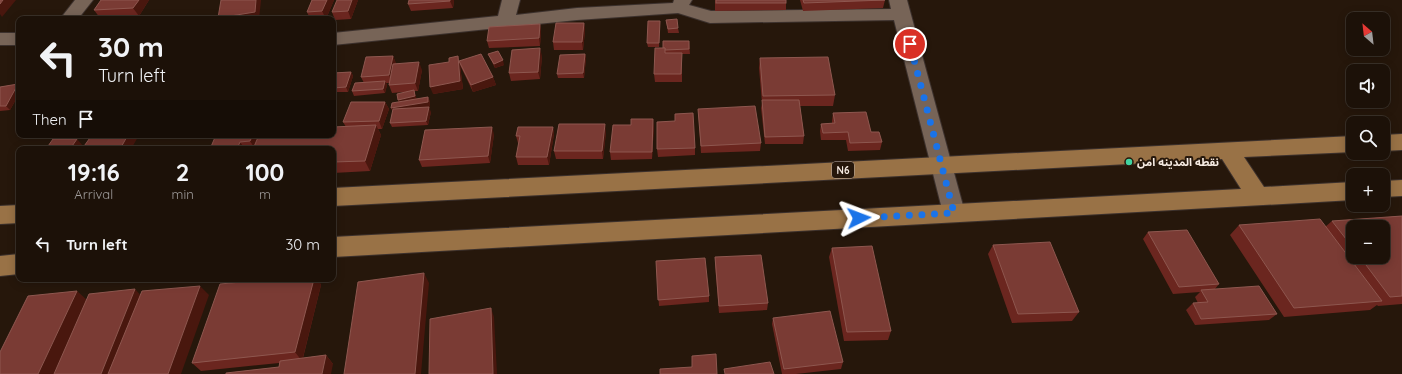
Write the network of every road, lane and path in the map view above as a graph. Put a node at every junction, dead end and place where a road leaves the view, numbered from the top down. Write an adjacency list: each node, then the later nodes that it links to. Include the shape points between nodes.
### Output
1 (84, 0): 5 (street)
2 (511, 0): 6 (street)
3 (681, 4): 4 (street, via 710,17); 6 (street)
4 (900, 7): 14 (street)
5 (71, 16)
6 (506, 21): 9 (street)
7 (0, 39): 8 (street)
8 (16, 39)
9 (336, 39)
10 (1402, 142): 11 (main road)
11 (1390, 143)
12 (1346, 144): 13 (main road, N6)
13 (1228, 151): 14 (main road, N6); 18 (main road)
14 (941, 165): 19 (main road, N6); 20 (street)
15 (1402, 188): 16 (main road)
16 (1390, 189)
17 (1346, 191): 18 (main road)
18 (1258, 196): 20 (main road)
19 (336, 197)
20 (954, 213): 23 (main road)
21 (16, 214): 22 (main road)
22 (0, 215)
23 (336, 247)
24 (16, 264): 25 (main road)
25 (0, 266)

